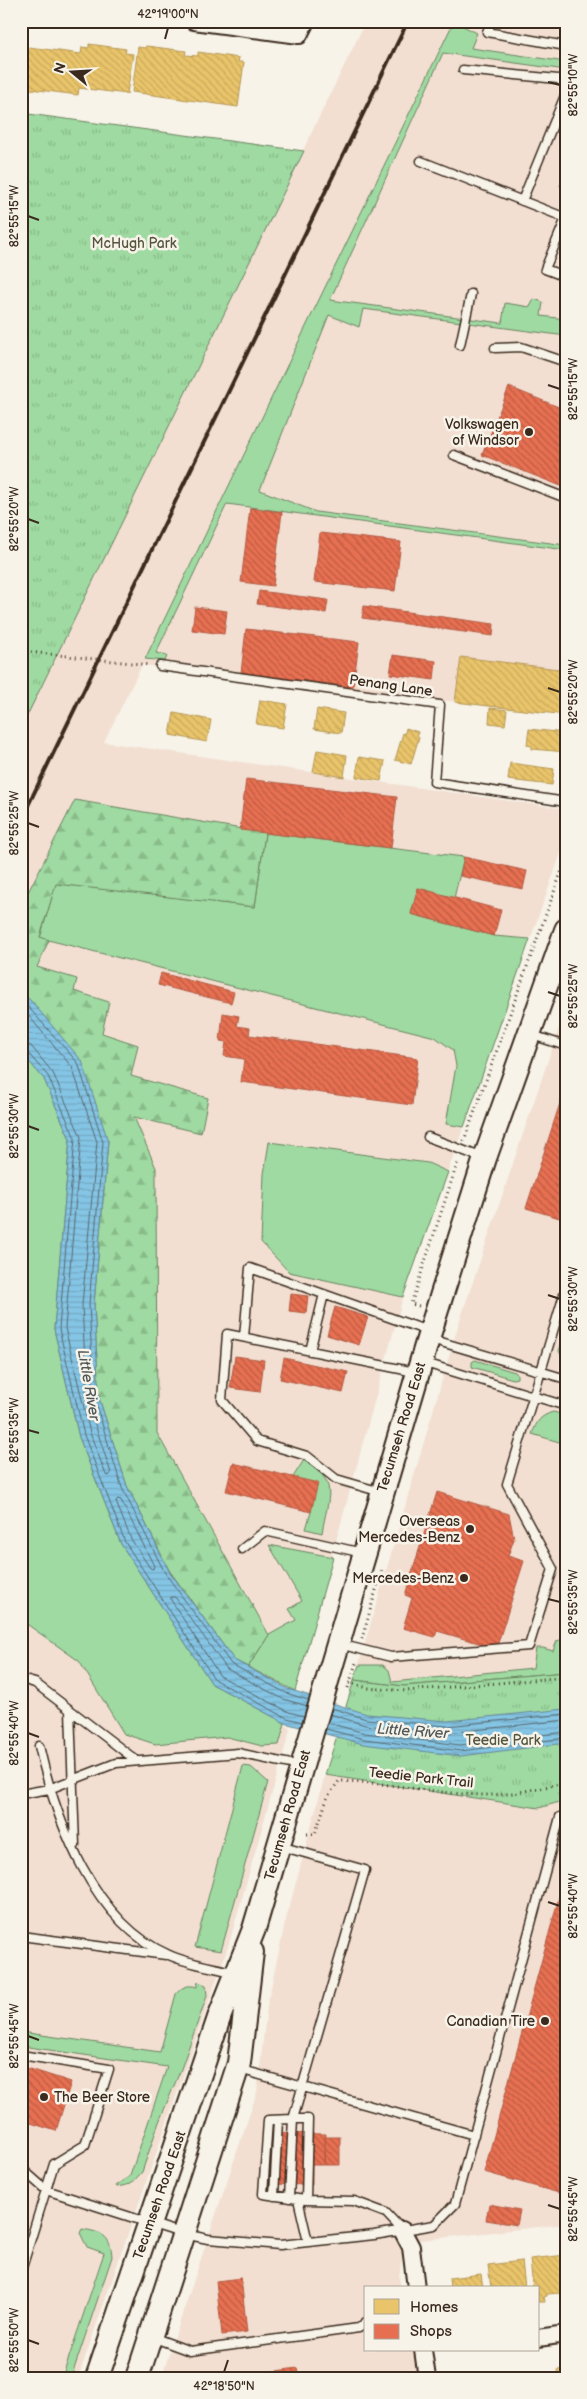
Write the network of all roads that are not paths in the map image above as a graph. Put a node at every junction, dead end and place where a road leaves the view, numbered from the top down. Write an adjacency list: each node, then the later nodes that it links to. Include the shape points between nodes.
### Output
1 (194, 21): 3 (street)
2 (492, 21): 4 (lane, via 486,32)
3 (302, 28)
4 (566, 46)
5 (463, 70): 6 (lane, via 558,80)
6 (566, 84)
7 (566, 93): 9 (lane)
8 (422, 162): 9 (lane)
9 (522, 201): 10 (lane, via 566,218 545,269)
10 (566, 277)
11 (471, 294): 12 (lane)
12 (460, 345)
13 (495, 348): 14 (lane, via 521,347)
14 (566, 362)
15 (454, 454): 16 (lane)
16 (566, 498)
17 (160, 666): 18 (lane, Penang Lane, via 440,705 434,782)
18 (566, 802)
19 (566, 930): 20 (main road, Tecumseh Road East)
20 (529, 1034): 21 (lane); 23 (main road, Tecumseh Road East)
21 (566, 1046)
22 (428, 1137): 23 (lane)
23 (485, 1158): 26 (main road, Tecumseh Road East)
24 (566, 1288): 30 (lane)
25 (324, 1294): 26 (lane); 27 (lane, via 250,1268); 28 (lane)
26 (429, 1335): 29 (main road, Tecumseh Road East); 30 (lane)
27 (244, 1338): 28 (lane); 34 (lane, via 227,1334 222,1400 257,1441 307,1456 336,1479)
28 (310, 1351): 29 (lane)
29 (419, 1367): 32 (lane); 34 (main road, Tecumseh Road East)
30 (540, 1371): 31 (lane); 32 (lane)
31 (566, 1378)
32 (533, 1396): 33 (lane); 37 (lane, via 507,1484 553,1569 529,1646 391,1657)
33 (566, 1406)
34 (381, 1492): 36 (main road, Tecumseh Road East)
35 (242, 1549): 36 (lane, via 265,1531)
36 (363, 1553): 37 (main road, Tecumseh Road East)
37 (337, 1644): 42 (main road, Tecumseh Road East)
38 (21, 1679): 39 (lane, via 35,1682)
39 (70, 1710): 41 (lane); 43 (lane)
40 (39, 1746): 44 (lane)
41 (137, 1761): 42 (lane, via 238,1753); 43 (lane, via 116,1763)
42 (302, 1766): 47 (main road, Tecumseh Road East)
43 (72, 1780): 44 (lane); 48 (lane)
44 (49, 1789): 45 (lane); 48 (lane)
45 (21, 1794)
46 (566, 1817): 57 (lane, via 560,1817)
47 (279, 1845): 49 (main road, Tecumseh Road East); 55 (lane, via 365,1870)
48 (75, 1849): 51 (lane, via 83,1868 113,1915 146,1943)
49 (254, 1929): 52 (main road, Tecumseh Road East); 54 (main road, Tecumseh Road East, via 249,1992)
50 (21, 1936): 51 (lane)
51 (170, 1956): 52 (lane)
52 (237, 1973): 62 (main road, Tecumseh Road East)
53 (21, 2055): 59 (lane, via 109,2069 85,2145 54,2164)
54 (237, 2069): 55 (lane); 64 (main road, Tecumseh Road East)
55 (302, 2087): 56 (lane); 57 (lane)
56 (293, 2119): 60 (lane); 60 (lane, via 268,2120 263,2194); 61 (lane, via 308,2120)
57 (474, 2135): 63 (lane, via 455,2204 434,2225)
58 (21, 2168): 59 (lane)
59 (46, 2190): 62 (lane); 66 (lane)
60 (289, 2198): 61 (lane)
61 (302, 2200): 63 (lane, via 354,2201 386,2213); 65 (lane)
62 (149, 2223): 64 (lane); 73 (main road, Tecumseh Road East)
63 (402, 2230): 65 (lane); 67 (street, via 411,2247)
64 (184, 2234): 65 (lane, via 280,2244); 70 (main road, Tecumseh Road East)
65 (308, 2242)
66 (21, 2271)
67 (416, 2286)
68 (364, 2324): 70 (lane, via 359,2328 190,2351)
69 (566, 2334): 71 (street)
70 (151, 2337): 74 (main road, Tecumseh Road East)
71 (540, 2338)
72 (426, 2352): 75 (street)
73 (97, 2378)
74 (137, 2378)
75 (427, 2378)

